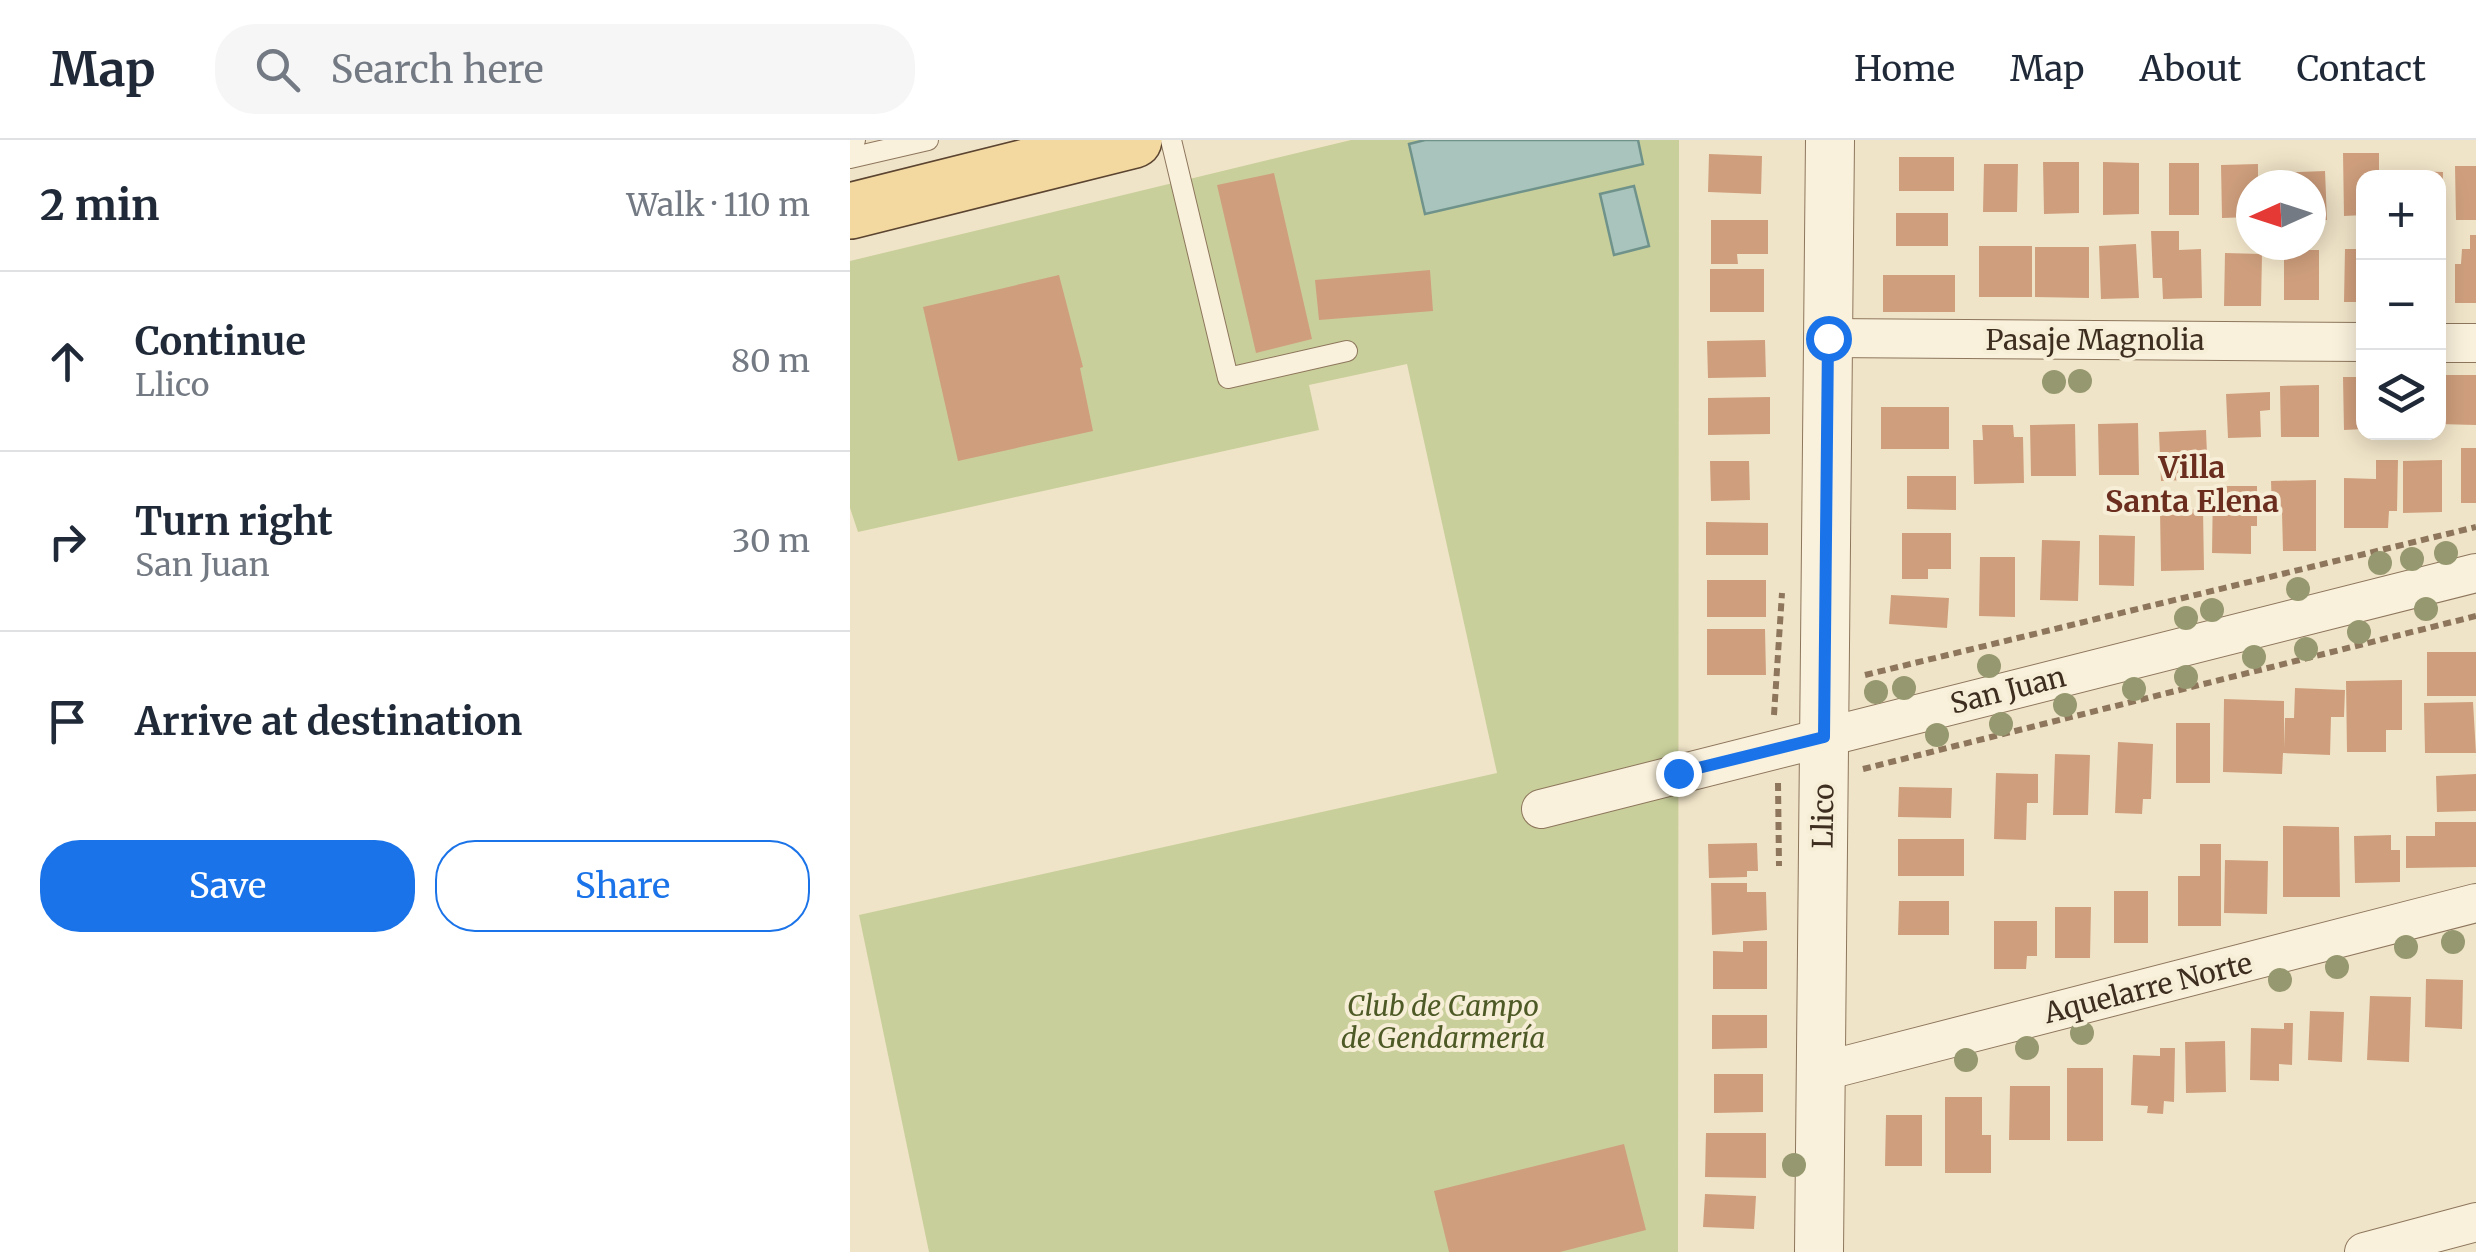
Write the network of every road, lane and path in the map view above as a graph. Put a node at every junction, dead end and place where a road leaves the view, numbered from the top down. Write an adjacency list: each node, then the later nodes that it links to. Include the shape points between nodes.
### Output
1 (928, 140): 5 (lane)
2 (1134, 140): 6 (main road)
3 (1171, 140): 11 (lane, via 1228,378)
4 (1830, 140): 7 (street, Llico)
5 (850, 158)
6 (850, 210)
7 (1828, 338): 8 (street, Pasaje Magnolia); 16 (street, Llico)
8 (2356, 342)
9 (2446, 343): 10 (street)
10 (2476, 344)
11 (1347, 351)
12 (2476, 527): 15 (path)
13 (2476, 572): 16 (street, San Juan)
14 (2476, 616): 17 (path)
15 (1864, 675)
16 (1824, 737): 18 (street, San Juan); 20 (street, Llico)
17 (1863, 769)
18 (1541, 809)
19 (2476, 903): 20 (street, Aquelarre Norte)
20 (1820, 1072): 22 (street, Llico)
21 (2476, 1222): 23 (street)
22 (1819, 1252)
23 (2364, 1252)

